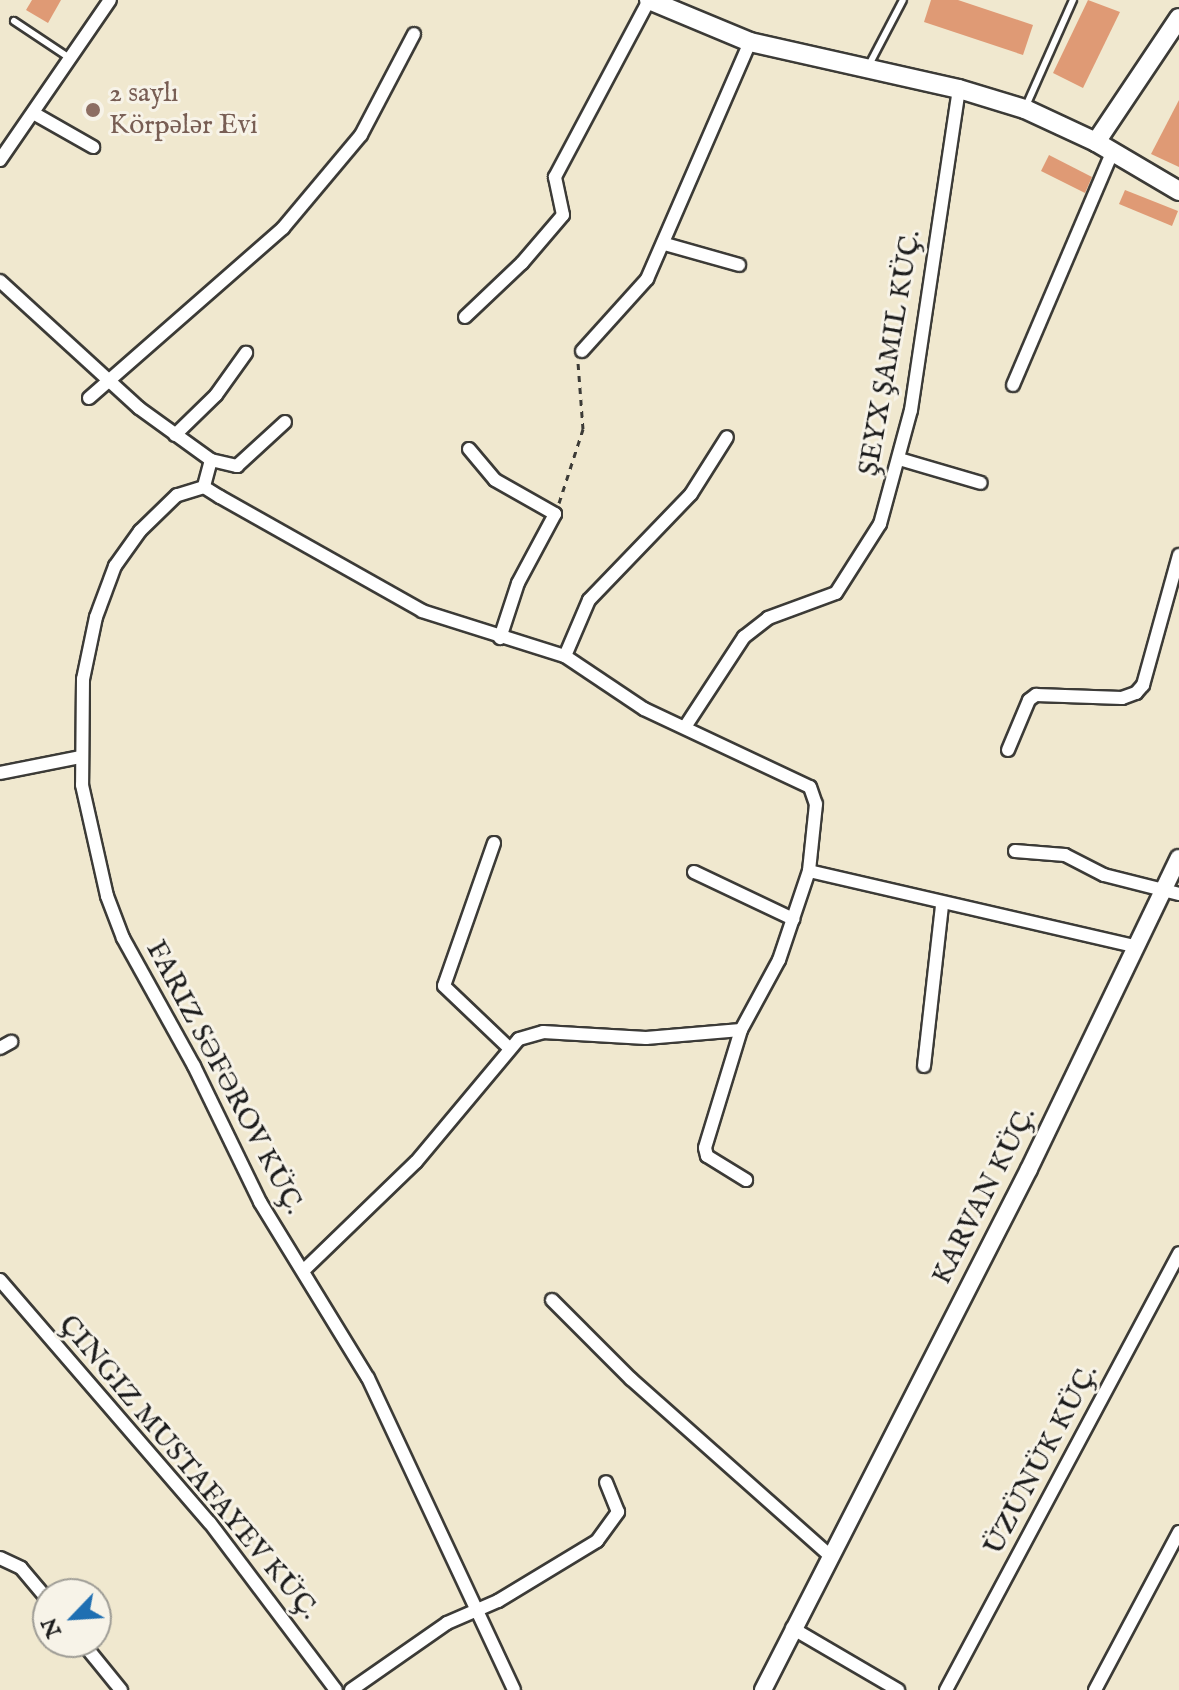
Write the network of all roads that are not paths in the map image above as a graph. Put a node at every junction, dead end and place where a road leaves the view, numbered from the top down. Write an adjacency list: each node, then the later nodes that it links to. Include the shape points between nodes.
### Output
1 (110, 0): 9 (street)
2 (649, 0): 8 (main road); 22 (street, via 555,177 563,215)
3 (903, 0): 10 (lane)
4 (1073, 0): 12 (lane)
5 (1179, 18): 14 (main road)
6 (14, 21): 9 (lane)
7 (414, 34): 25 (street, via 361,135 283,228)
8 (750, 42): 10 (main road); 19 (street)
9 (68, 57): 13 (street)
10 (868, 68): 11 (main road)
11 (959, 89): 12 (main road); 32 (street, ŞEYX ŞAMIL KÜÇ., via 911,410)
12 (1025, 109): 14 (main road)
13 (35, 114): 15 (street); 17 (street)
14 (1096, 142): 16 (main road)
15 (93, 147)
16 (1113, 151): 18 (main road); 26 (street)
17 (0, 160)
18 (1179, 191)
19 (665, 244): 20 (street); 23 (street, via 647,279)
20 (739, 265)
21 (0, 281): 25 (street)
22 (465, 317)
23 (582, 351)
24 (246, 353): 29 (street, via 216,395)
25 (109, 380): 27 (street); 29 (street)
26 (1013, 385)
27 (89, 398)
28 (285, 422): 33 (street, via 237,466)
29 (175, 435): 33 (street)
30 (727, 437): 38 (street, via 691,494 589,600)
31 (469, 449): 37 (street, via 495,480 555,514 518,583)
32 (899, 459): 34 (street); 39 (street, ŞEYX ŞAMIL KÜÇ., via 880,524 845,585 756,626)
33 (211, 460): 35 (street)
34 (981, 483)
35 (204, 487): 37 (street, via 422,611); 41 (street, FARIZ SƏFƏROV KÜÇ., via 167,503 132,543 104,590 83,679)
36 (1179, 555): 40 (street, via 1143,685 1136,693 1122,698 1036,695)
37 (500, 638): 38 (street)
38 (565, 656): 39 (street, via 619,696)
39 (685, 727): 46 (street, via 810,787 816,804)
40 (1008, 750)
41 (81, 757): 42 (street); 57 (street, FARIZ SƏFƏROV KÜÇ., via 90,829 123,938 194,1066 248,1180)
42 (0, 773)
43 (494, 843): 53 (street, via 444,986)
44 (1015, 851): 48 (street, via 1065,855 1104,875)
45 (1179, 858): 48 (street, KARVAN KÜÇ.)
46 (809, 871): 49 (street); 50 (street)
47 (694, 872): 50 (street)
48 (1171, 892): 51 (street, KARVAN KÜÇ.)
49 (942, 905): 51 (street); 54 (street)
50 (793, 919): 52 (street, via 763,997)
51 (1134, 946): 62 (street, KARVAN KÜÇ., via 1029,1169)
52 (741, 1030): 53 (street, via 632,1038 543,1032); 55 (street, via 705,1148 707,1156)
53 (507, 1046): 57 (street, via 416,1162)
54 (924, 1066)
55 (746, 1180)
56 (1179, 1253): 74 (street, ÜZÜNÜK KÜÇ.)
57 (303, 1271): 65 (street, FARIZ SƏFƏROV KÜÇ., via 368,1378)
58 (0, 1280): 69 (street, ÇINGIZ MUSTAFAYEV KÜÇ., via 210,1523)
59 (552, 1300): 62 (street, via 631,1379)
60 (606, 1482): 65 (street, via 618,1512 597,1541)
61 (1179, 1532): 75 (street)
62 (828, 1554): 66 (street, KARVAN KÜÇ.)
63 (0, 1558): 64 (street, via 21,1568)
64 (32, 1581)
65 (477, 1610): 70 (street, via 447,1623); 71 (street, FARIZ SƏFƏROV KÜÇ.)
66 (792, 1628): 72 (street, KARVAN KÜÇ.); 73 (street)
67 (95, 1658): 68 (street)
68 (121, 1690)
69 (336, 1690)
70 (351, 1690)
71 (514, 1690)
72 (763, 1690)
73 (898, 1690)
74 (946, 1690)
75 (1095, 1690)

